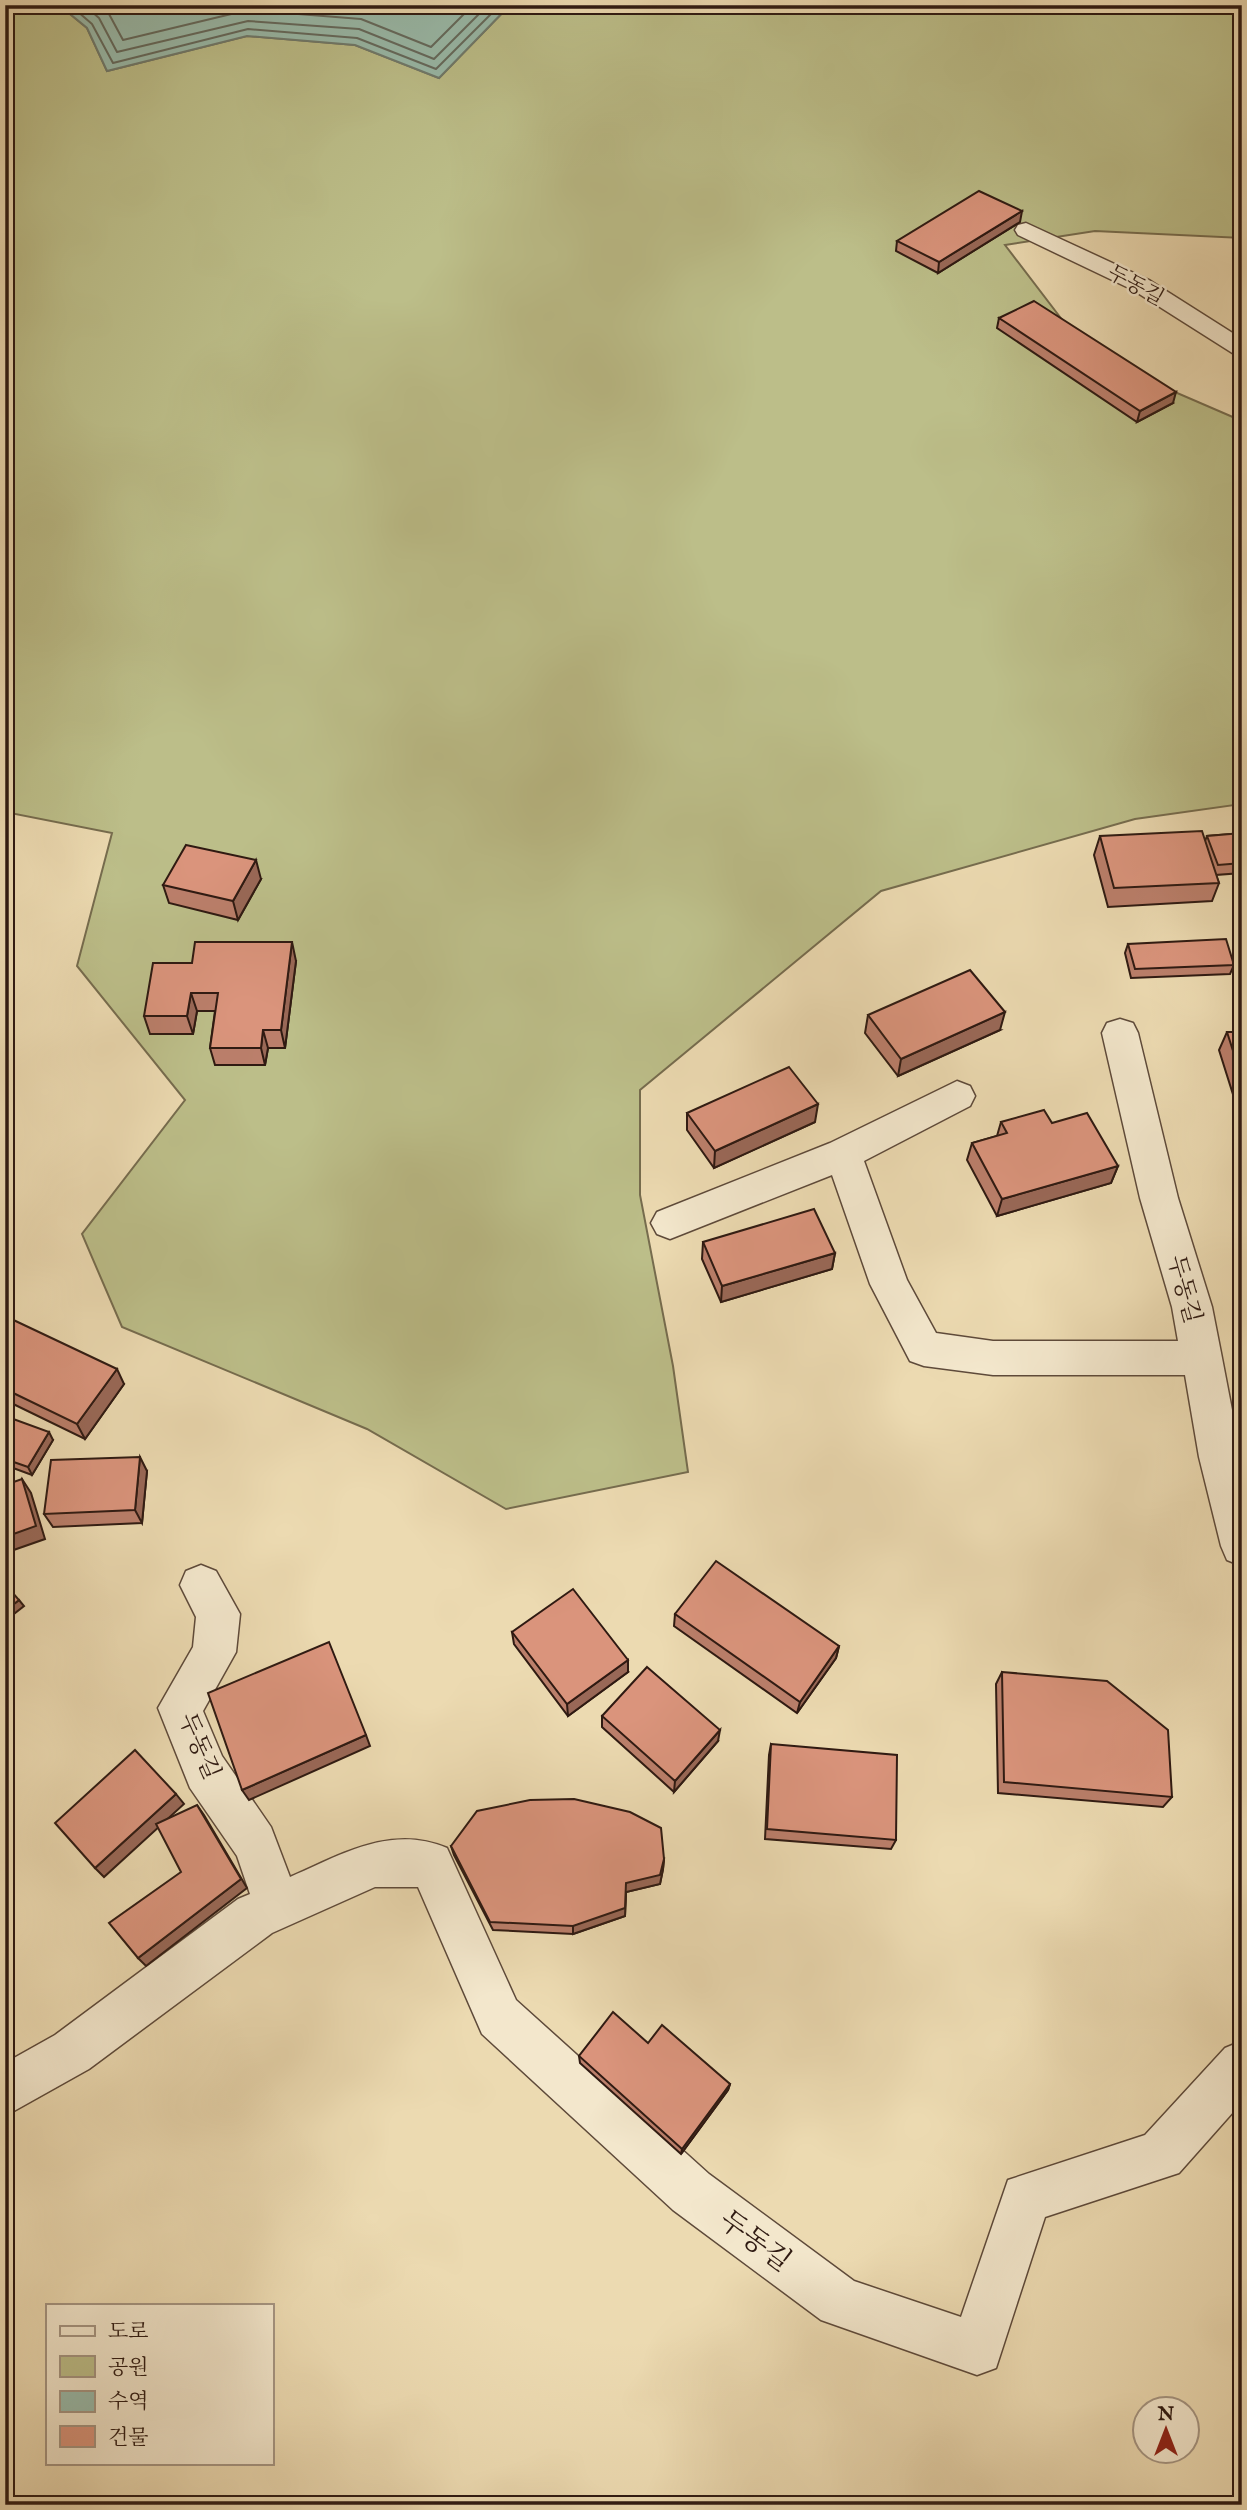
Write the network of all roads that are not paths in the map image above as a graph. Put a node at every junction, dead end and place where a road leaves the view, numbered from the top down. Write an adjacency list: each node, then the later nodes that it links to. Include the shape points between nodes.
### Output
1 (1026, 230): 2 (lane, 두동길, via 1141,285)
2 (1242, 349)
3 (1120, 1033): 7 (street, 두동길)
4 (957, 1096): 5 (street)
5 (843, 1154): 6 (street); 7 (street, via 889,1284 924,1349 993,1358)
6 (670, 1223)
7 (1202, 1358): 8 (street, 두동길)
8 (1242, 1546)
9 (201, 1585): 10 (street, 두동길, via 218,1614 214,1651 180,1708 206,1772 255,1843)
10 (278, 1907): 11 (street, 두동길, via 374,1864 431,1864 499,2017 691,2192 839,2302 976,2350 1026,2198 1161,2155); 12 (street, 두동길, via 255,1916 72,2052)
11 (1242, 2065)
12 (5, 2091)

